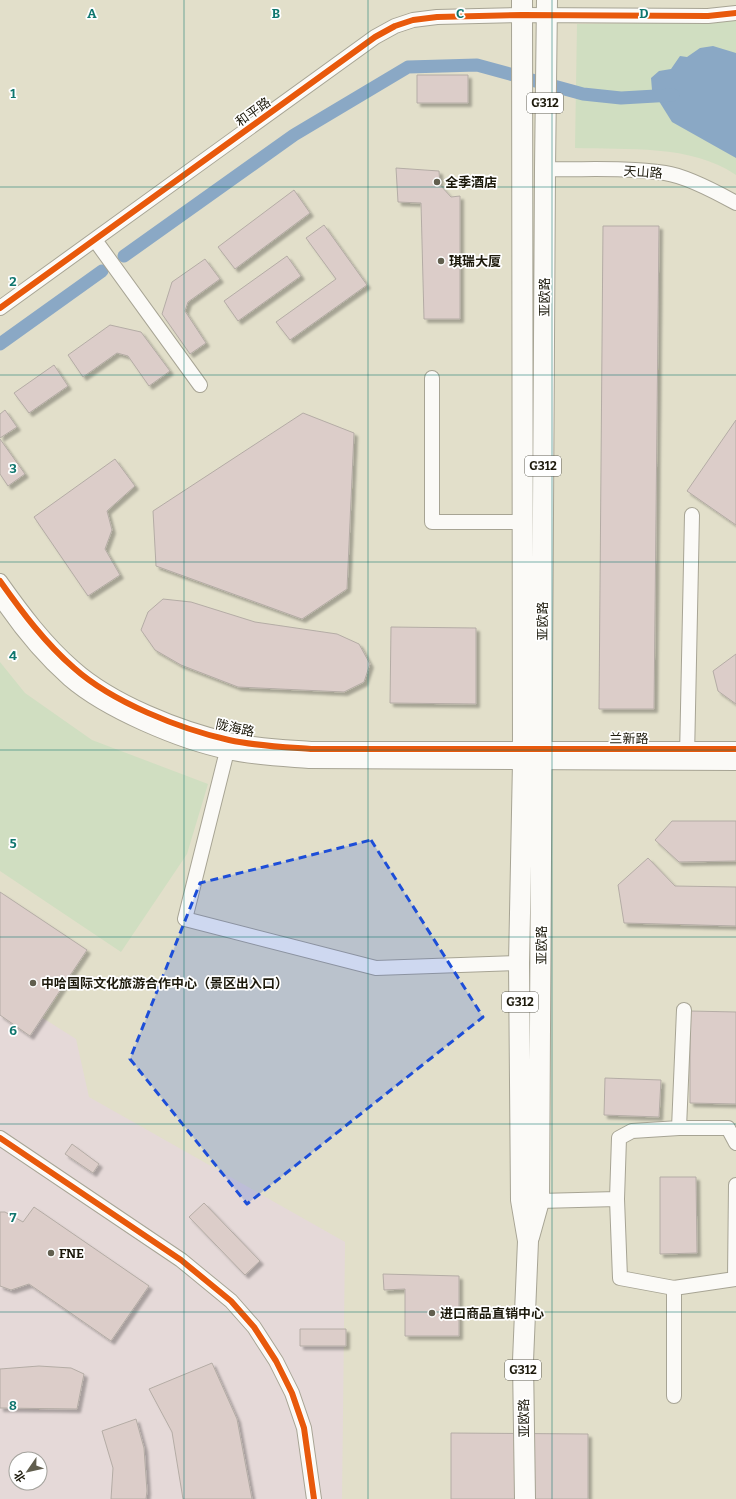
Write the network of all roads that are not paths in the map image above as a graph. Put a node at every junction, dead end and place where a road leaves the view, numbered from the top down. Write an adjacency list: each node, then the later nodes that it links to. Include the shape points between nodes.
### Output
1 (522, 8): 2 (street, 和平路); 6 (street, 和平路, via 413,20 395,26 375,37); 11 (highway, 亚欧路 / G312)
2 (547, 8): 3 (street, 和平路, via 708,16); 4 (highway, 亚欧路 / G312)
3 (736, 13)
4 (545, 169): 5 (street, 天山路, via 667,173 715,191); 17 (highway, 亚欧路 / G312)
5 (736, 203)
6 (95, 240): 7 (street, 和平路); 9 (street)
7 (0, 308)
8 (432, 378): 11 (street, via 432,522)
9 (200, 384)
10 (692, 515): 15 (street)
11 (523, 522): 17 (highway, 亚欧路 / G312)
12 (0, 581): 14 (street, 陇海路, via 50,646 74,669 116,698)
13 (0, 598): 14 (street, 陇海路, via 39,651 70,679 109,706 158,729)
14 (228, 746): 17 (street, 陇海路); 20 (street, via 185,919 376,968)
15 (687, 749): 16 (street, 兰新路); 17 (street, 兰新路); 19 (street)
16 (736, 750)
17 (532, 756): 19 (street, 兰新路); 20 (highway, 亚欧路 / G312); 27 (highway, 亚欧路 / G312)
18 (736, 763): 19 (street, 兰新路)
19 (688, 764)
20 (519, 963): 28 (highway, 亚欧路 / G312, via 521,1200)
21 (684, 1010): 22 (street)
22 (679, 1128): 24 (street, via 728,1128); 26 (street, via 632,1131 620,1138)
23 (0, 1138): 32 (street, via 181,1260 231,1302 254,1327 276,1361 292,1393 304,1428)
24 (736, 1143)
25 (736, 1185): 29 (street)
26 (617, 1199): 27 (street); 30 (street, via 620,1278)
27 (539, 1201): 28 (highway, 亚欧路 / G312)
28 (528, 1241): 33 (highway, 亚欧路 / G312, via 523,1361)
29 (736, 1256): 30 (street, via 735,1279)
30 (674, 1288): 31 (street)
31 (674, 1396)
32 (314, 1499)
33 (526, 1499)

